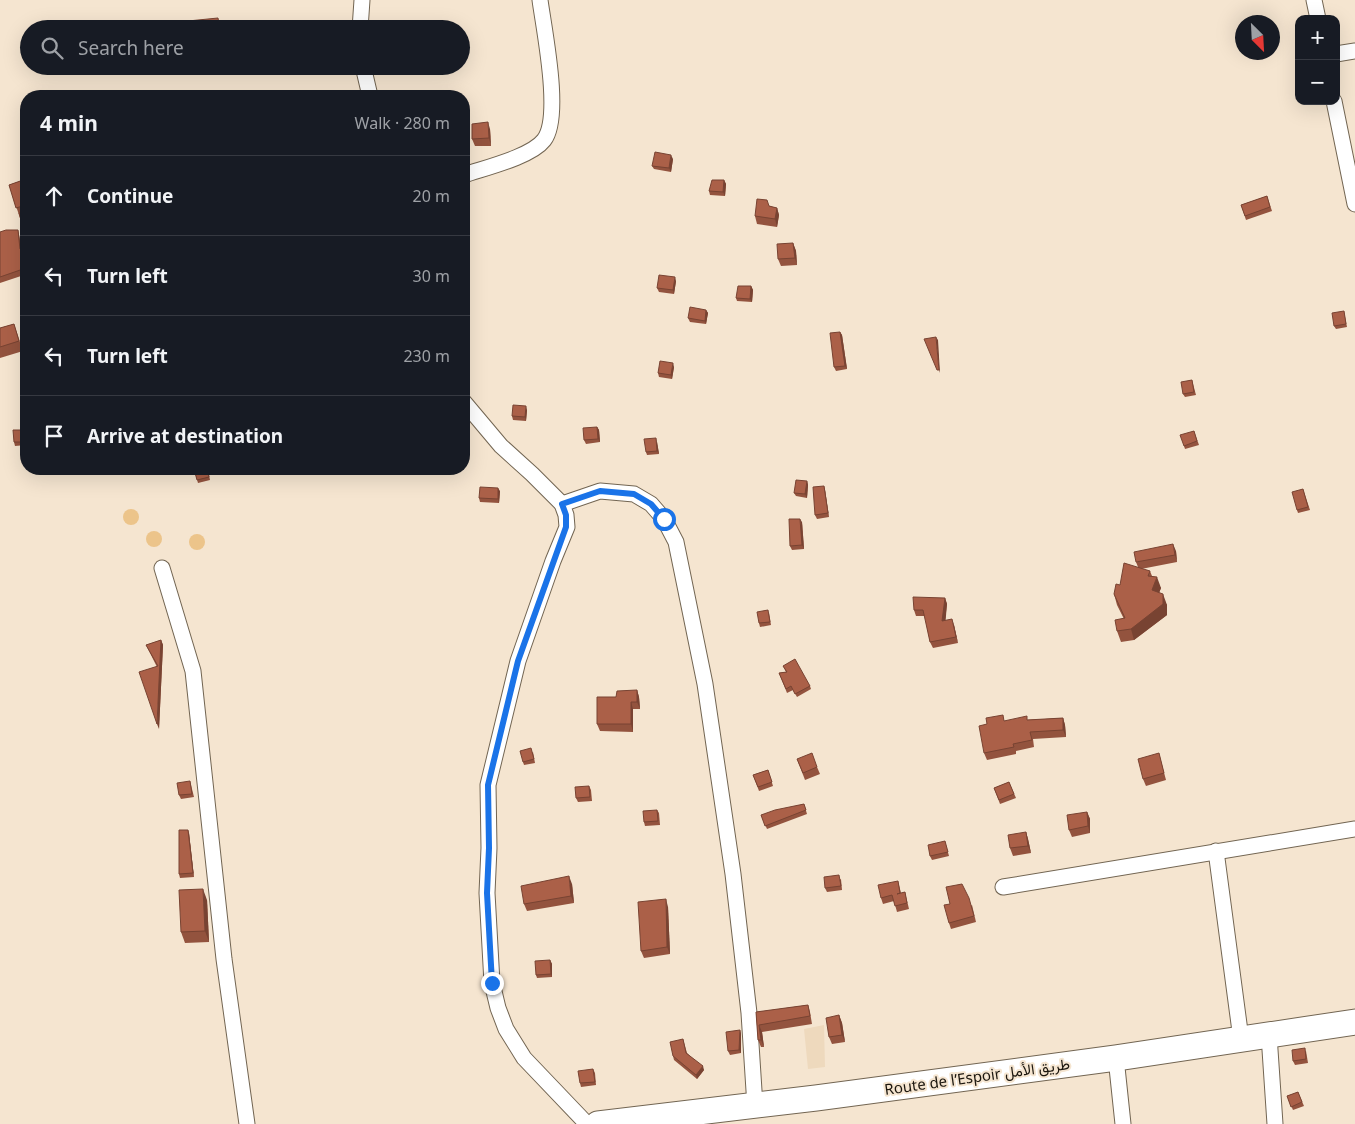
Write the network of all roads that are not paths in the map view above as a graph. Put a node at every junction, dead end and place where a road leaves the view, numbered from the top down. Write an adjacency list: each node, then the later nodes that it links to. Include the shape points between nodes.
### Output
1 (362, 0): 5 (street)
2 (540, 0): 11 (street, via 552,98 550,126 544,140 535,147 517,157)
3 (1314, 0): 4 (street)
4 (1317, 15)
5 (361, 20)
6 (1355, 51): 7 (street)
7 (1340, 53)
8 (365, 75): 9 (street)
9 (369, 90)
10 (1335, 105): 12 (street)
11 (470, 172)
12 (1355, 204)
13 (470, 409): 14 (street, via 501,446)
14 (562, 504): 23 (street, via 600,491 634,494 651,504 664,519 676,542 705,684 733,874 749,1012); 25 (street, via 566,527 518,661 488,785 487,893 492,983 506,1030 524,1058)
15 (162, 568): 24 (street, via 193,671 224,959)
16 (1355, 829): 17 (street)
17 (1216, 851): 18 (street); 21 (street)
18 (1003, 887)
19 (1355, 1022): 20 (highway, Route de l’Espoir طريق الأمل)
20 (1269, 1035): 21 (highway, Route de l’Espoir طريق الأمل); 28 (street)
21 (1241, 1038): 22 (highway, Route de l’Espoir طريق الأمل)
22 (1116, 1058): 23 (highway, Route de l’Espoir طريق الأمل); 27 (street)
23 (755, 1106): 26 (highway, Route de l’Espoir طريق الأمل)
24 (247, 1124)
25 (587, 1124)
26 (598, 1124)
27 (1123, 1124)
28 (1275, 1124)

